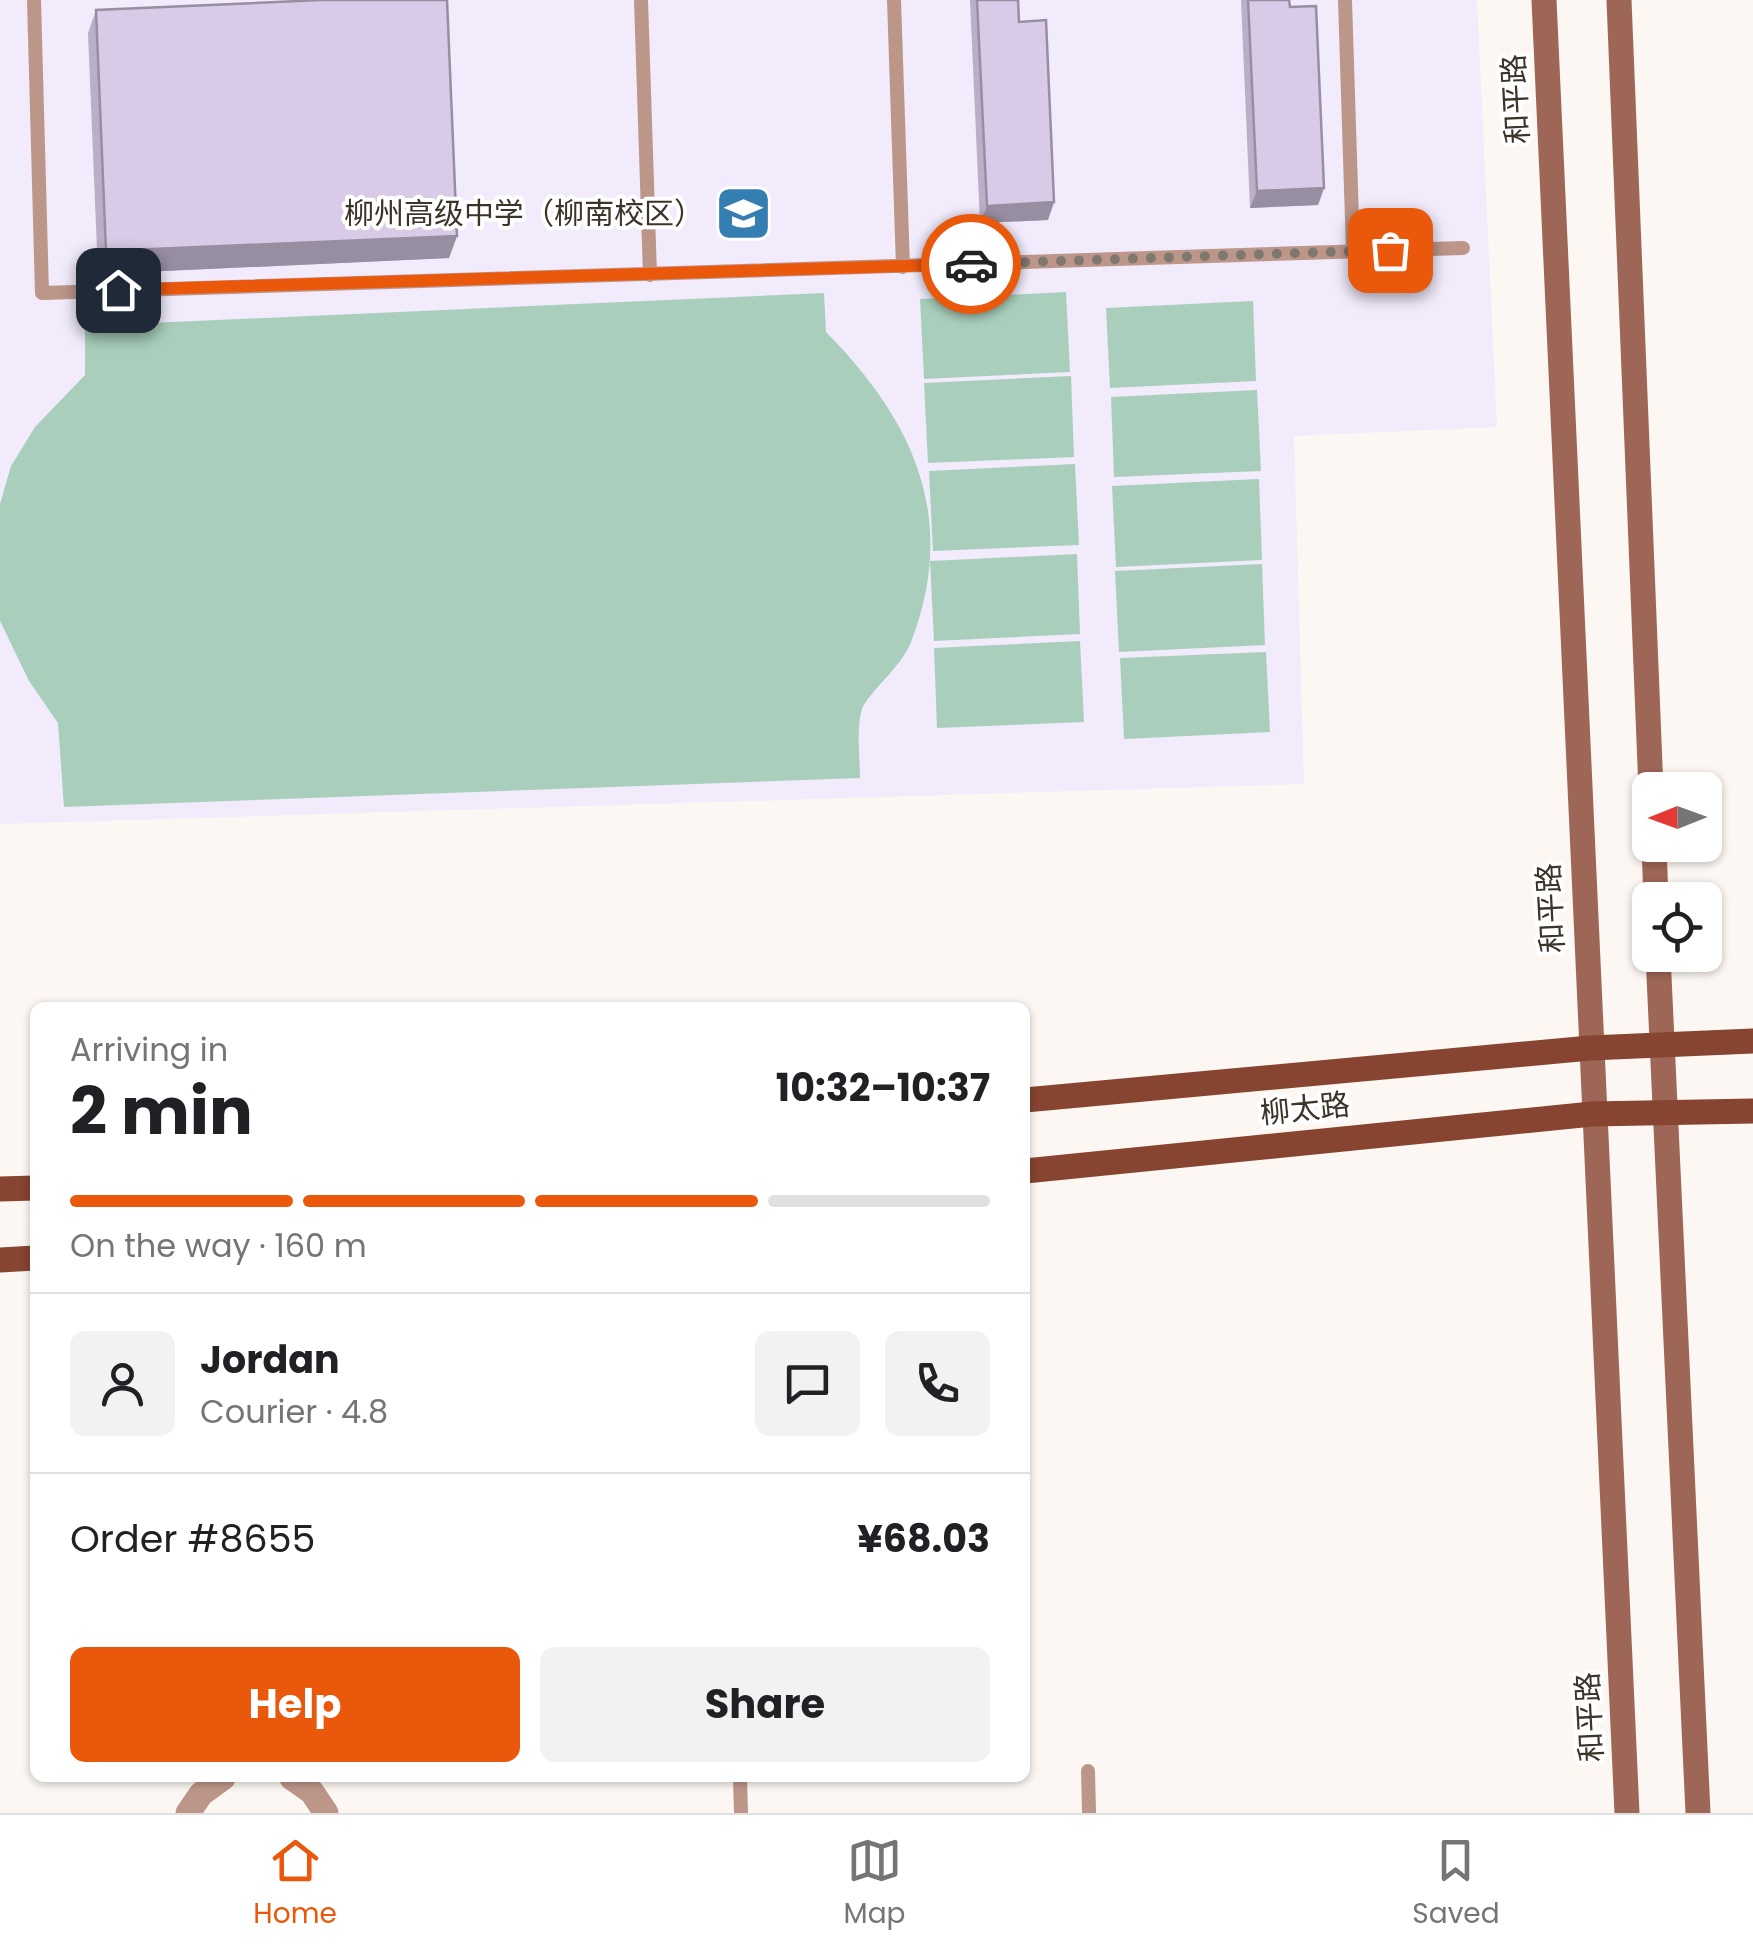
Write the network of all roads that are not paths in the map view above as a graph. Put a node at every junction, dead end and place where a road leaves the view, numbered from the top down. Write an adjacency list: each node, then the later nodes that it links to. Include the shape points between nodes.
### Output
1 (34, 0): 10 (lane, via 42,293)
2 (642, 0): 10 (lane)
3 (894, 0): 9 (lane)
4 (1346, 0): 8 (lane)
5 (1544, 0): 15 (main road, 和平路)
6 (1618, 0): 11 (main road)
7 (1462, 248): 8 (lane)
8 (1353, 251): 9 (lane)
9 (903, 266): 10 (lane)
10 (650, 275)
11 (1650, 772)
12 (1659, 972): 14 (main road)
13 (1753, 1041): 14 (main road, 柳太路)
14 (1662, 1044): 15 (main road, 柳太路); 18 (main road)
15 (1590, 1048): 16 (main road, 柳太路); 19 (main road, 和平路)
16 (1030, 1100)
17 (1753, 1110): 18 (main road, 柳太路)
18 (1665, 1112): 19 (main road, 柳太路); 34 (main road)
19 (1592, 1114): 20 (main road, 柳太路); 33 (main road, 和平路)
20 (1030, 1170)
21 (30, 1188): 22 (main road)
22 (0, 1189)
23 (30, 1258): 24 (main road)
24 (0, 1260)
25 (1088, 1771): 32 (lane)
26 (218, 1782): 29 (street)
27 (298, 1782): 30 (street)
28 (740, 1782): 31 (lane)
29 (188, 1813)
30 (326, 1813)
31 (742, 1813)
32 (1089, 1813)
33 (1627, 1813)
34 (1698, 1813)

